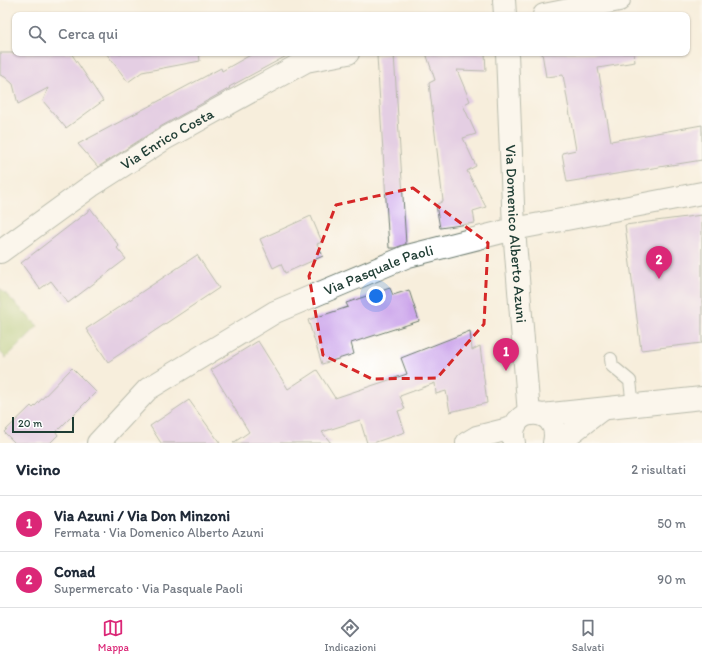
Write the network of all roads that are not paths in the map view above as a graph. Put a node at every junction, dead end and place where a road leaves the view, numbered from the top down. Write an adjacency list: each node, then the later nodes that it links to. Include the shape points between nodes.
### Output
1 (504, 0): 3 (street)
2 (619, 0): 4 (street)
3 (505, 12)
4 (559, 12)
5 (332, 56): 9 (street, Via Enrico Costa, via 306,61 166,138 91,186)
6 (507, 56): 8 (street, Via Domenico Alberto Azuni)
7 (702, 193): 8 (street, Via Pasquale Paoli)
8 (514, 229): 14 (street, Via Domenico Alberto Azuni); 15 (street, Via Pasquale Paoli, via 408,256 275,312 148,390)
9 (0, 252)
10 (611, 359): 12 (lane, via 612,366 630,381)
11 (702, 398): 12 (street)
12 (633, 406): 13 (street)
13 (602, 409): 14 (street); 18 (street)
14 (524, 425): 16 (street, via 477,437); 17 (street, via 552,423 555,430)
15 (98, 443)
16 (466, 443)
17 (554, 443)
18 (558, 443)

